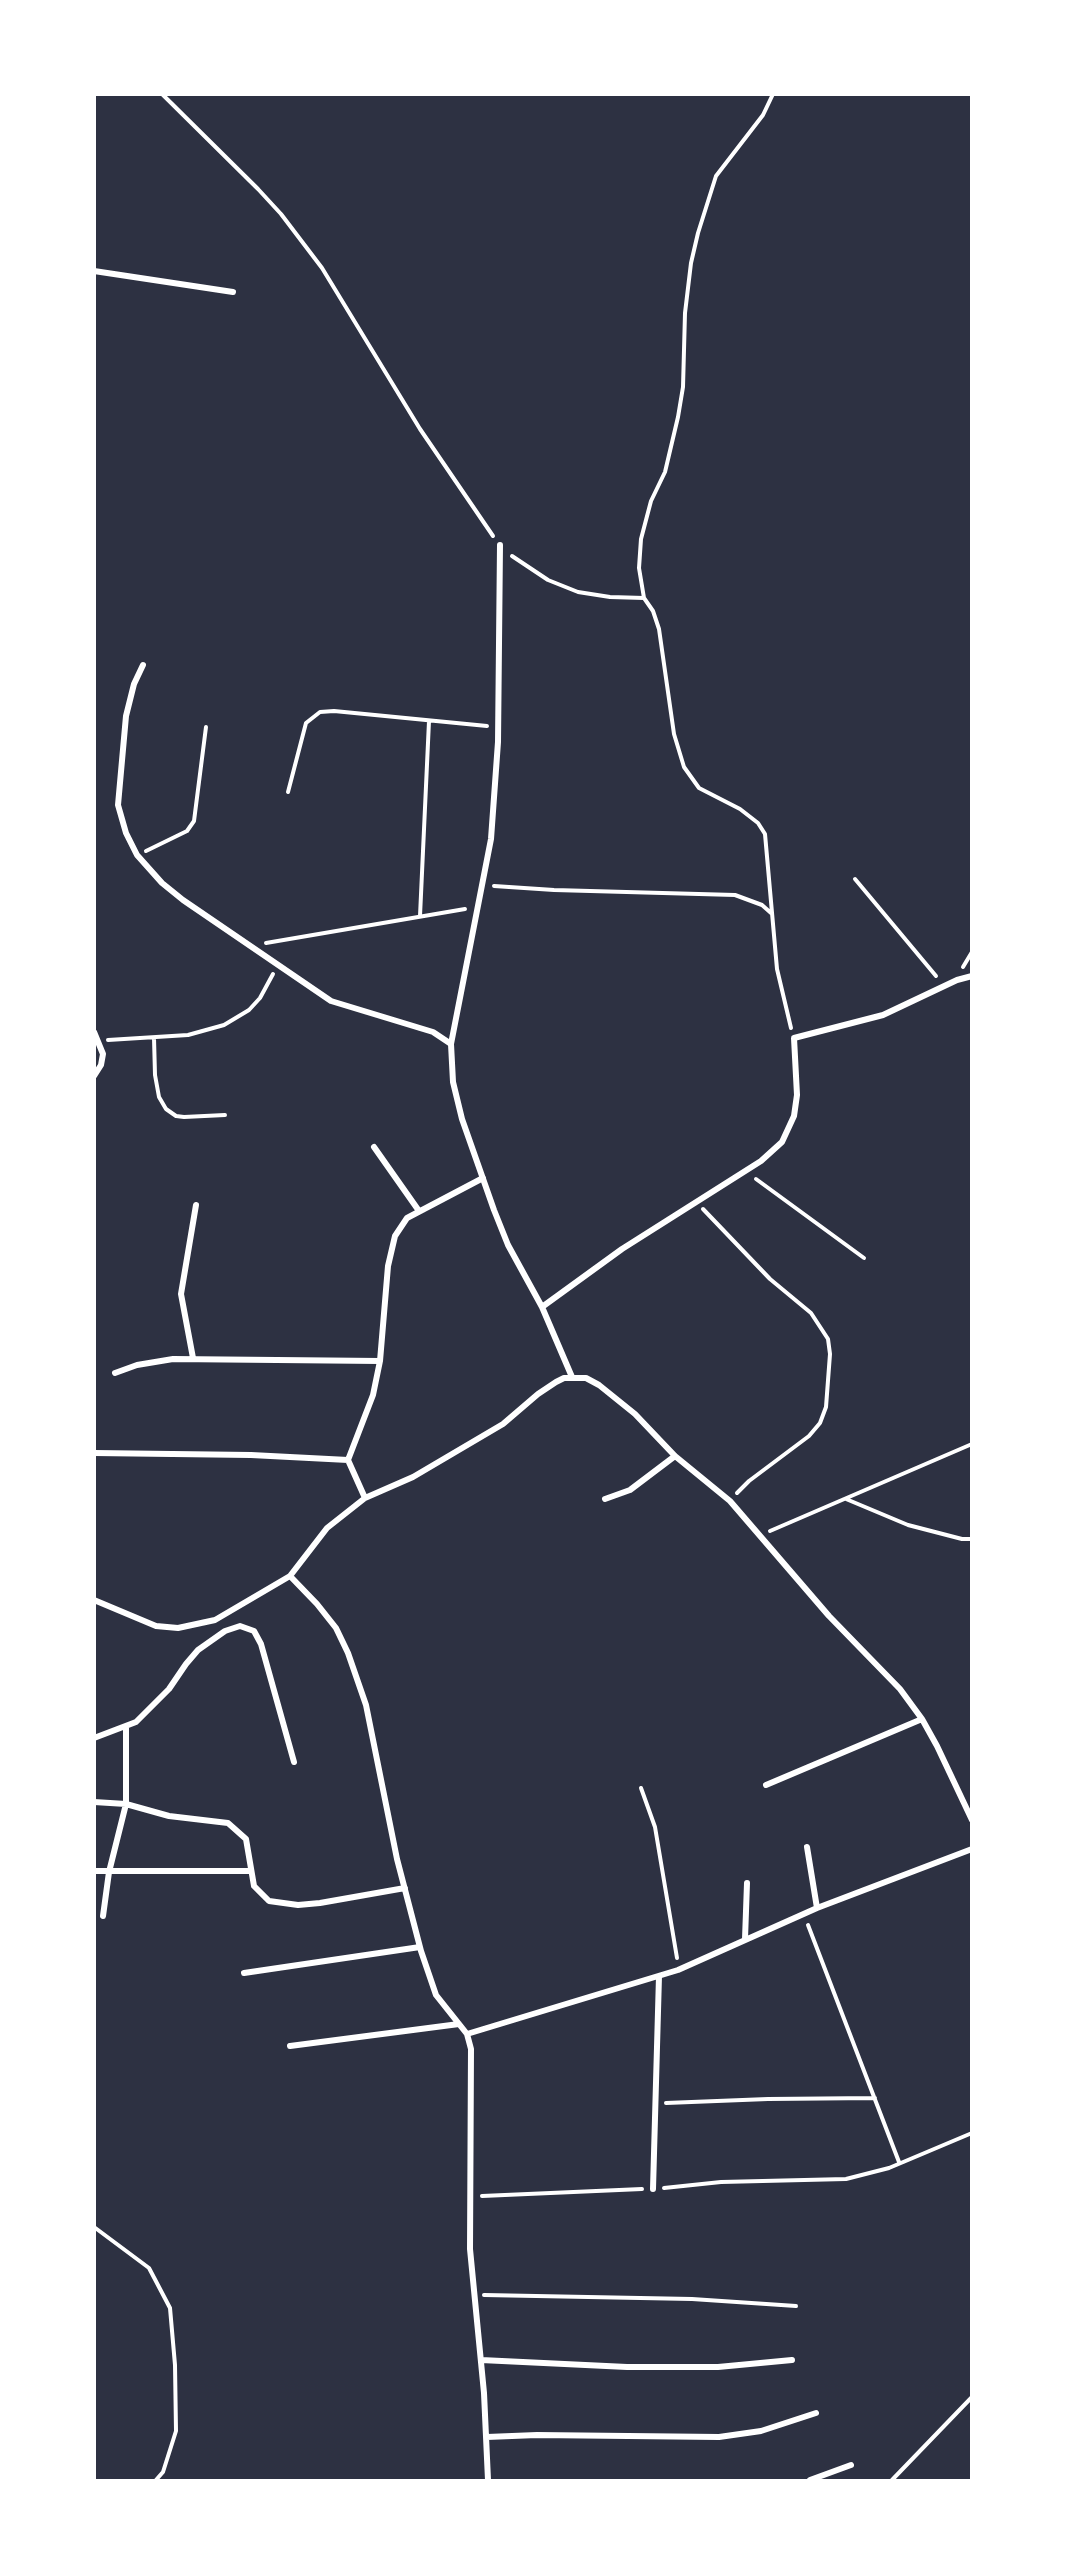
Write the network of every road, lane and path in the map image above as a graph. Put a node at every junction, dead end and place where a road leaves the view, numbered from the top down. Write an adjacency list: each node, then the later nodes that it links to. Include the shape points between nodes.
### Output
1 (162, 94): 5 (path, via 281,214 322,268 420,429)
2 (773, 94): 6 (path, via 717,176 698,233 685,313 678,417 665,472 651,501 641,539 639,568)
3 (94, 271): 4 (street)
4 (233, 292)
5 (500, 545): 6 (path, via 531,570 578,592); 10 (street)
6 (644, 598): 16 (path, via 659,629 674,734 684,767 699,788 740,808 765,834)
7 (143, 665): 12 (street, via 126,717 118,806)
8 (429, 721): 10 (path); 11 (path, via 320,711 306,723); 17 (path)
9 (206, 727): 12 (path, via 194,821 187,831)
10 (498, 728): 14 (street, via 490,839)
11 (288, 792)
12 (137, 855): 18 (street, via 183,900)
13 (855, 879): 21 (path)
14 (481, 885): 15 (street); 16 (path, via 735,895 762,905)
15 (477, 907): 17 (path); 26 (street)
16 (771, 913): 24 (path, via 777,969)
17 (420, 916): 18 (path)
18 (250, 945): 19 (street)
19 (278, 964): 23 (path, via 260,998 235,1019 210,1030); 26 (street, via 331,1001 433,1032)
20 (972, 976): 21 (street)
21 (945, 986): 24 (street, via 883,1015)
22 (94, 1032): 25 (street)
23 (154, 1038): 25 (path); 28 (path, via 155,1075 166,1109 184,1117)
24 (794, 1038): 30 (street, via 794,1116 782,1142)
25 (99, 1040): 27 (street, via 103,1054)
26 (451, 1044): 31 (street, via 453,1082)
27 (94, 1076)
28 (225, 1115)
29 (374, 1147): 34 (street)
30 (745, 1171): 32 (street); 35 (path)
31 (483, 1178): 34 (street); 36 (street, via 508,1245)
32 (697, 1203): 36 (street, via 622,1249); 48 (path, via 770,1279 811,1313 828,1339 830,1353 828,1398 820,1424)
33 (196, 1205): 37 (street, via 181,1294)
34 (419, 1211): 38 (street, via 407,1218 391,1250)
35 (864, 1258)
36 (542, 1306): 40 (street)
37 (193, 1358): 38 (street); 39 (street, via 158,1360)
38 (380, 1361): 44 (street, via 373,1395)
39 (115, 1373)
40 (572, 1377): 43 (street, via 586,1378 599,1385 635,1414); 45 (street, via 548,1387 503,1424 413,1477)
41 (972, 1444): 46 (path)
42 (94, 1453): 44 (street, via 240,1454)
43 (675, 1456): 47 (street, via 630,1490); 48 (street)
44 (348, 1460): 45 (street)
45 (365, 1498): 51 (street, via 327,1528)
46 (845, 1498): 49 (path); 50 (path, via 909,1525)
47 (605, 1499)
48 (730, 1501): 49 (street)
49 (761, 1534): 53 (street, via 829,1616 900,1689)
50 (972, 1539)
51 (290, 1576): 52 (street, via 215,1620 178,1628 156,1626); 68 (street, via 336,1628 348,1653 366,1705)
52 (94, 1600)
53 (922, 1719): 57 (street); 61 (street)
54 (126, 1728): 55 (street); 56 (street, via 151,1709 198,1650 225,1630 244,1627 254,1631 261,1644); 60 (street)
55 (94, 1738)
56 (294, 1762)
57 (766, 1785)
58 (641, 1788): 74 (path, via 655,1827)
59 (94, 1802): 60 (street)
60 (126, 1804): 65 (street, via 169,1816 228,1823 246,1839); 66 (street)
61 (972, 1820)
62 (807, 1846): 69 (street)
63 (972, 1849): 69 (street)
64 (94, 1871): 66 (street)
65 (250, 1871): 66 (street); 68 (street, via 258,1892 269,1901 282,1904 320,1903)
66 (109, 1872): 71 (street)
67 (747, 1883): 72 (street)
68 (405, 1888): 73 (street)
69 (817, 1908): 70 (street)
70 (804, 1915): 72 (street); 80 (path)
71 (103, 1916)
72 (745, 1939): 74 (street)
73 (420, 1947): 75 (street); 77 (street, via 436,1995)
74 (678, 1970): 76 (street)
75 (244, 1973)
76 (659, 1976): 78 (street); 81 (street)
77 (459, 2024): 78 (street); 79 (street)
78 (467, 2034): 85 (street, via 472,2065)
79 (290, 2046)
80 (875, 2098): 81 (path); 83 (path)
81 (656, 2103): 84 (street)
82 (972, 2133): 83 (path)
83 (899, 2162): 84 (path, via 846,2179 721,2182)
84 (653, 2189): 85 (path)
85 (469, 2196): 87 (street)
86 (94, 2227): 95 (path, via 149,2268 170,2308 177,2431)
87 (474, 2295): 88 (path, via 692,2299); 89 (street)
88 (796, 2306)
89 (481, 2360): 90 (street, via 718,2367); 93 (street)
90 (792, 2360)
91 (972, 2397): 98 (path)
92 (816, 2413): 93 (street, via 760,2431 719,2437)
93 (486, 2437): 96 (street)
94 (851, 2465): 97 (street)
95 (156, 2481)
96 (488, 2481)
97 (810, 2481)
98 (892, 2481)

